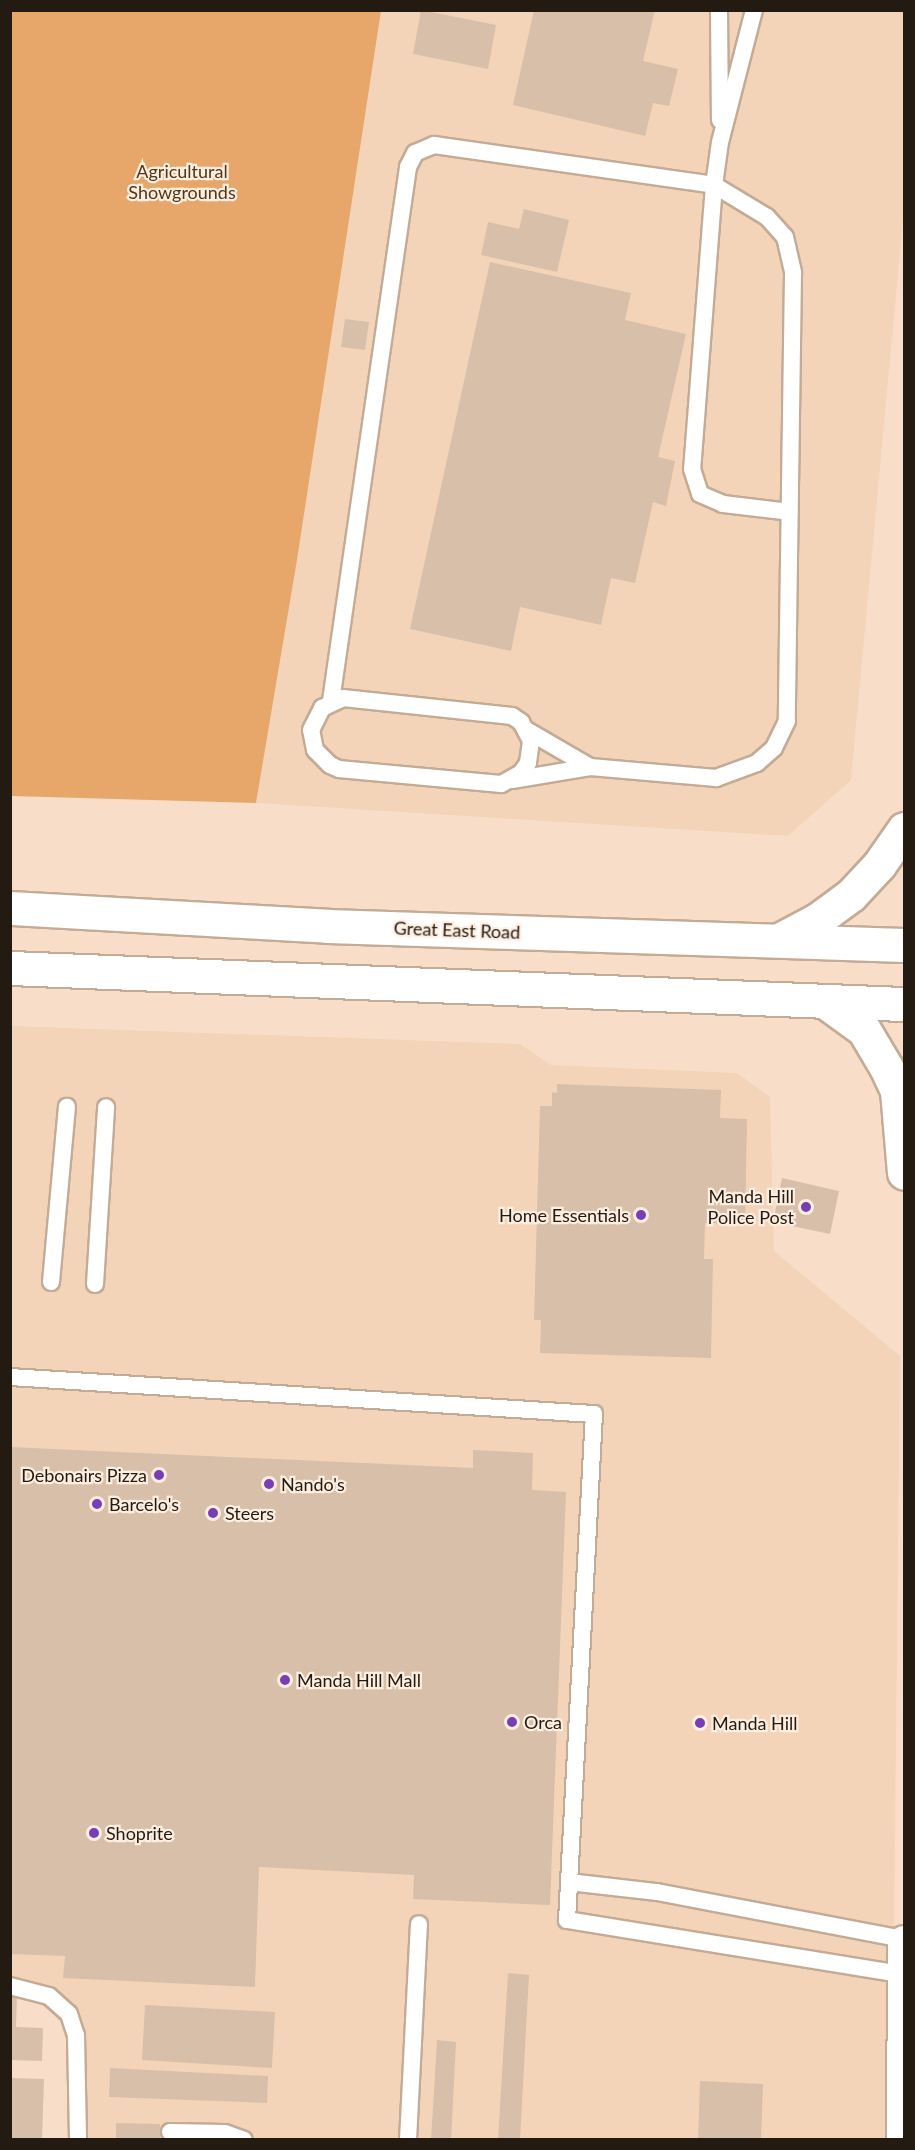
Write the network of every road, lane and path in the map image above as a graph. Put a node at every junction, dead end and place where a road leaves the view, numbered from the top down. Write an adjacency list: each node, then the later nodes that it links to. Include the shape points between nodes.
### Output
1 (719, 10): 3 (lane)
2 (754, 10): 3 (lane)
3 (720, 142): 4 (lane)
4 (714, 185): 5 (lane, via 767,217 785,237 793,273); 5 (lane, via 692,469 700,494 723,504); 6 (lane, via 435,145 415,153 408,167)
5 (790, 512): 8 (lane, via 787,721 774,748 757,763 716,777)
6 (331, 701): 7 (lane, via 354,698 503,713 521,722); 9 (lane, via 322,708 311,730 315,750 330,765 489,784)
7 (528, 731): 8 (lane); 9 (lane, via 528,763)
8 (590, 767): 9 (lane)
9 (512, 780)
10 (904, 828): 12 (main road, via 879,865 850,895)
11 (10, 908): 12 (main road, Great East Road, via 328,926)
12 (779, 940): 13 (main road, Great East Road)
13 (904, 945)
14 (14, 969): 15 (main road)
15 (824, 1001): 16 (main road); 19 (main road, via 864,1030 886,1067 897,1091)
16 (904, 1004)
17 (67, 1107): 20 (lane)
18 (106, 1107): 21 (lane)
19 (904, 1173)
20 (51, 1282)
21 (95, 1284)
22 (10, 1377): 23 (lane, via 594,1413)
23 (569, 1881): 25 (lane, via 657,1892); 25 (lane, via 567,1920)
24 (419, 1924): 30 (lane)
25 (904, 1952): 31 (main road)
26 (10, 1986): 28 (lane, via 49,1996 69,2014 76,2035)
27 (170, 2132): 29 (lane, via 225,2133)
28 (78, 2139)
29 (244, 2139)
30 (408, 2139)
31 (903, 2139)

